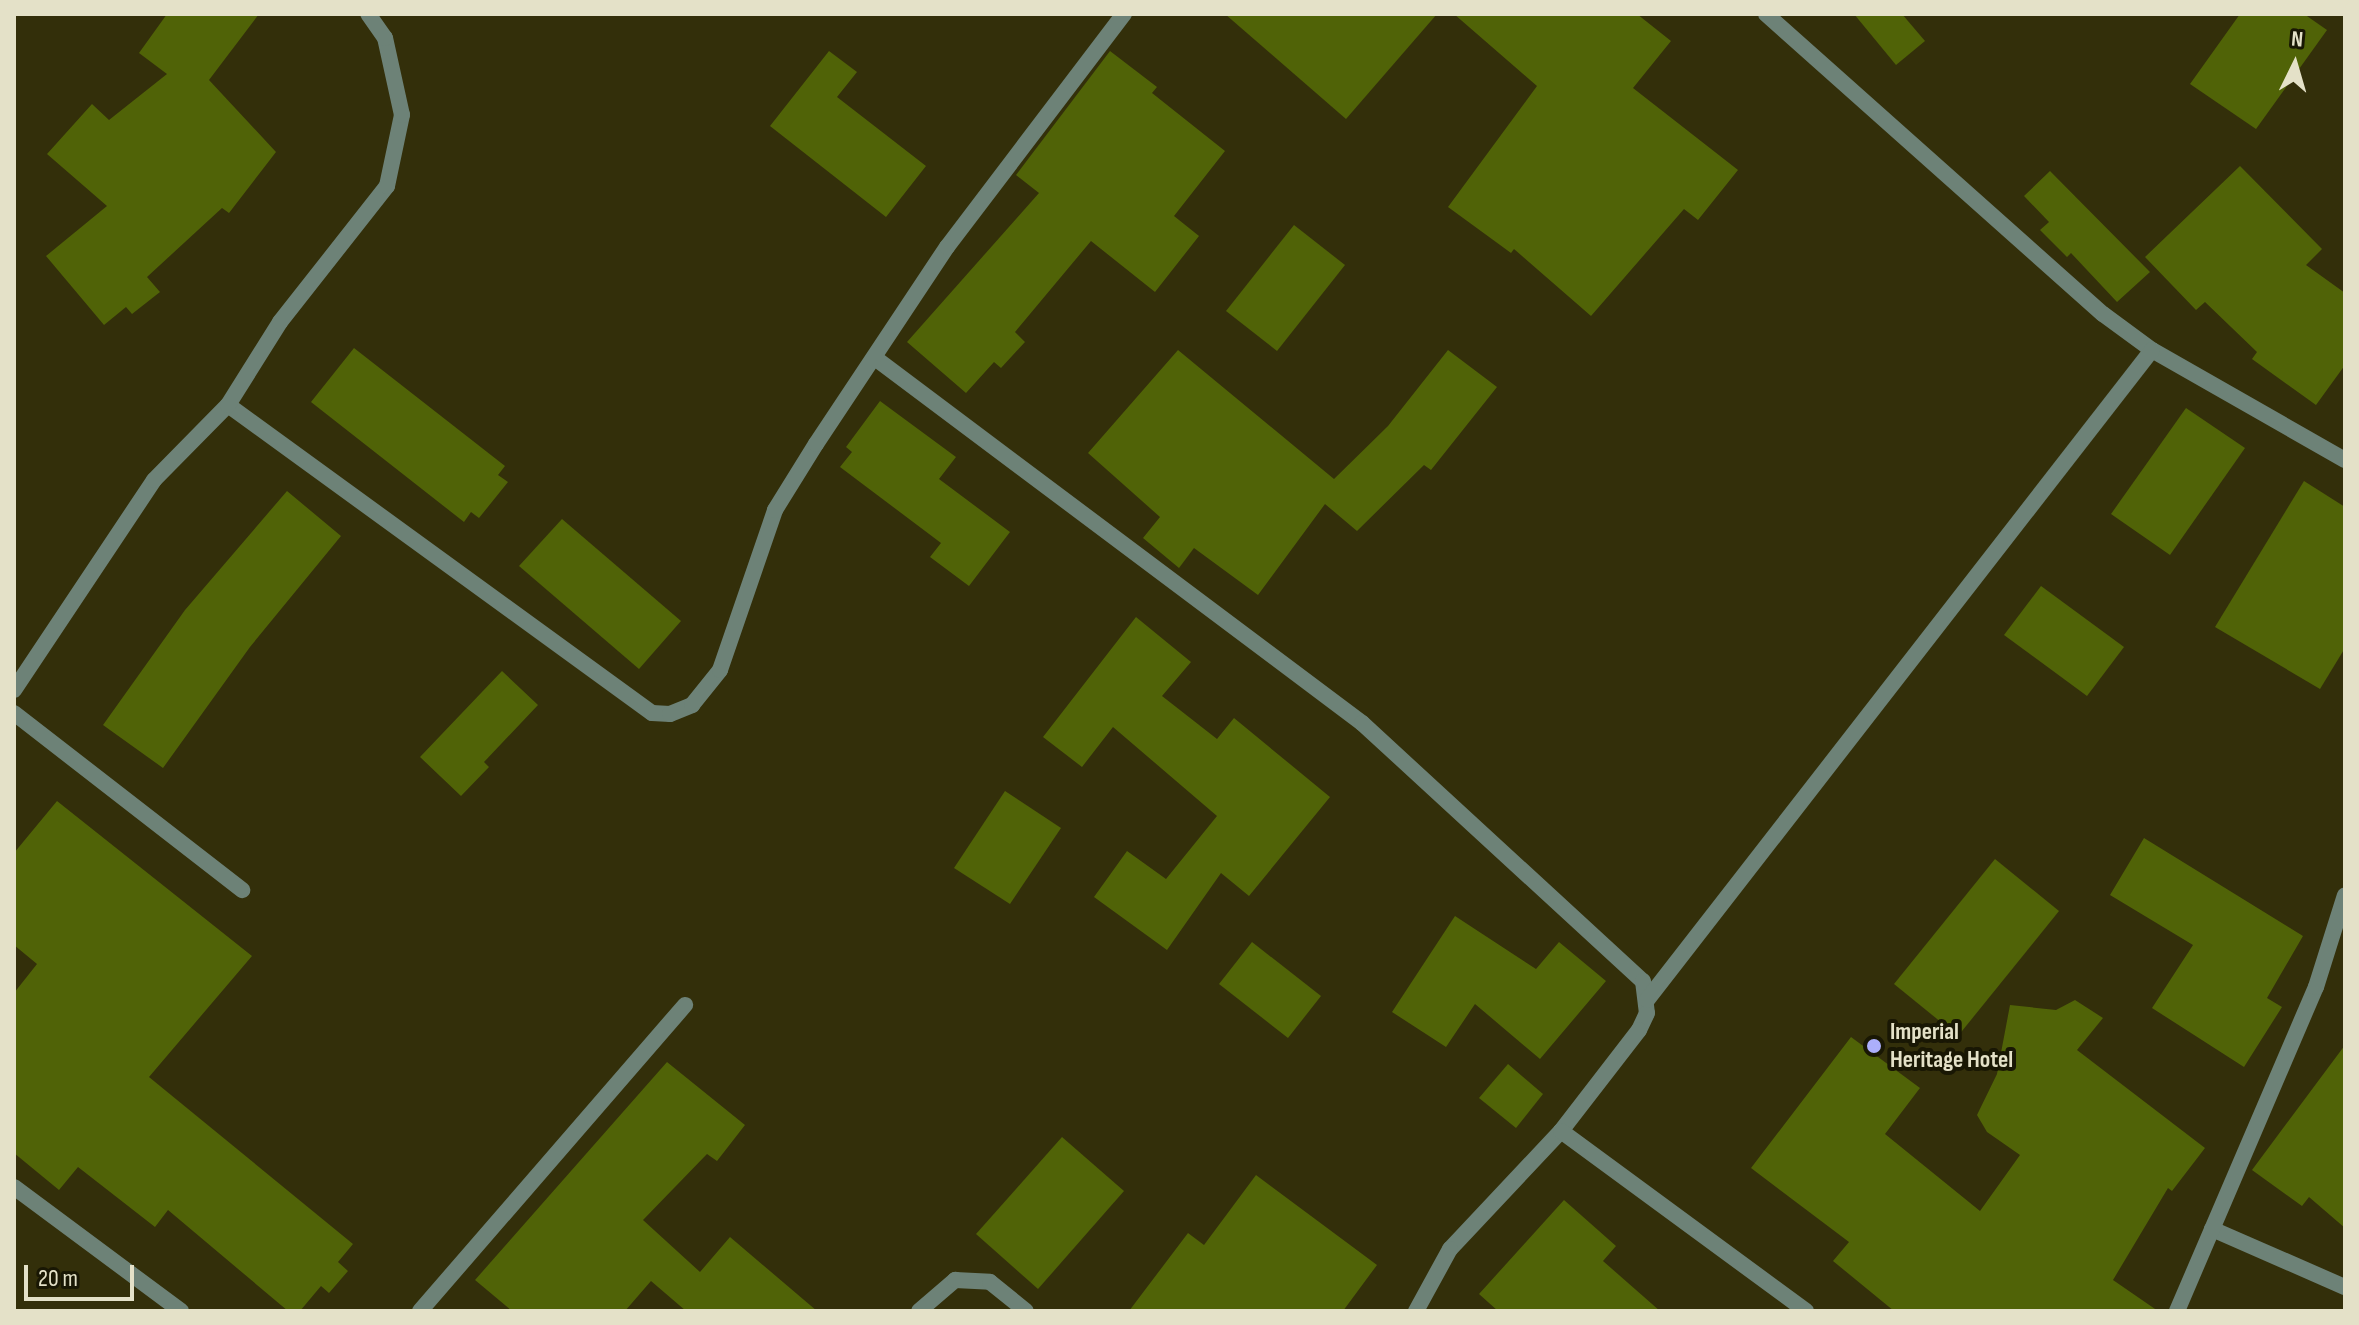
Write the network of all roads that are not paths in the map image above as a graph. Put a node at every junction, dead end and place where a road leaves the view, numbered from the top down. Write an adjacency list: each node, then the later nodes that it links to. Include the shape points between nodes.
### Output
1 (368, 14): 6 (street, via 385,38 402,115 387,186 280,322)
2 (1124, 14): 5 (street, via 947,247)
3 (1766, 14): 4 (street, via 2103,314)
4 (2152, 350): 7 (street); 12 (street)
5 (875, 358): 6 (street, via 775,510 720,670 692,705 670,714 652,713); 12 (street, via 1362,723 1625,960 1643,981)
6 (228, 405): 8 (street, via 154,480)
7 (2345, 460)
8 (14, 690)
9 (14, 713): 10 (street)
10 (242, 890)
11 (2345, 895): 16 (street, via 2316,987)
12 (1647, 1000): 14 (street, via 1639,1030)
13 (685, 1005): 19 (street)
14 (1561, 1131): 22 (street, via 1450,1249); 23 (street)
15 (14, 1187): 18 (street)
16 (2212, 1229): 17 (street); 24 (street)
17 (2345, 1287)
18 (181, 1311)
19 (420, 1311)
20 (919, 1311): 21 (street, via 955,1280 990,1282)
21 (1026, 1311)
22 (1416, 1311)
23 (1806, 1311)
24 (2177, 1311)

